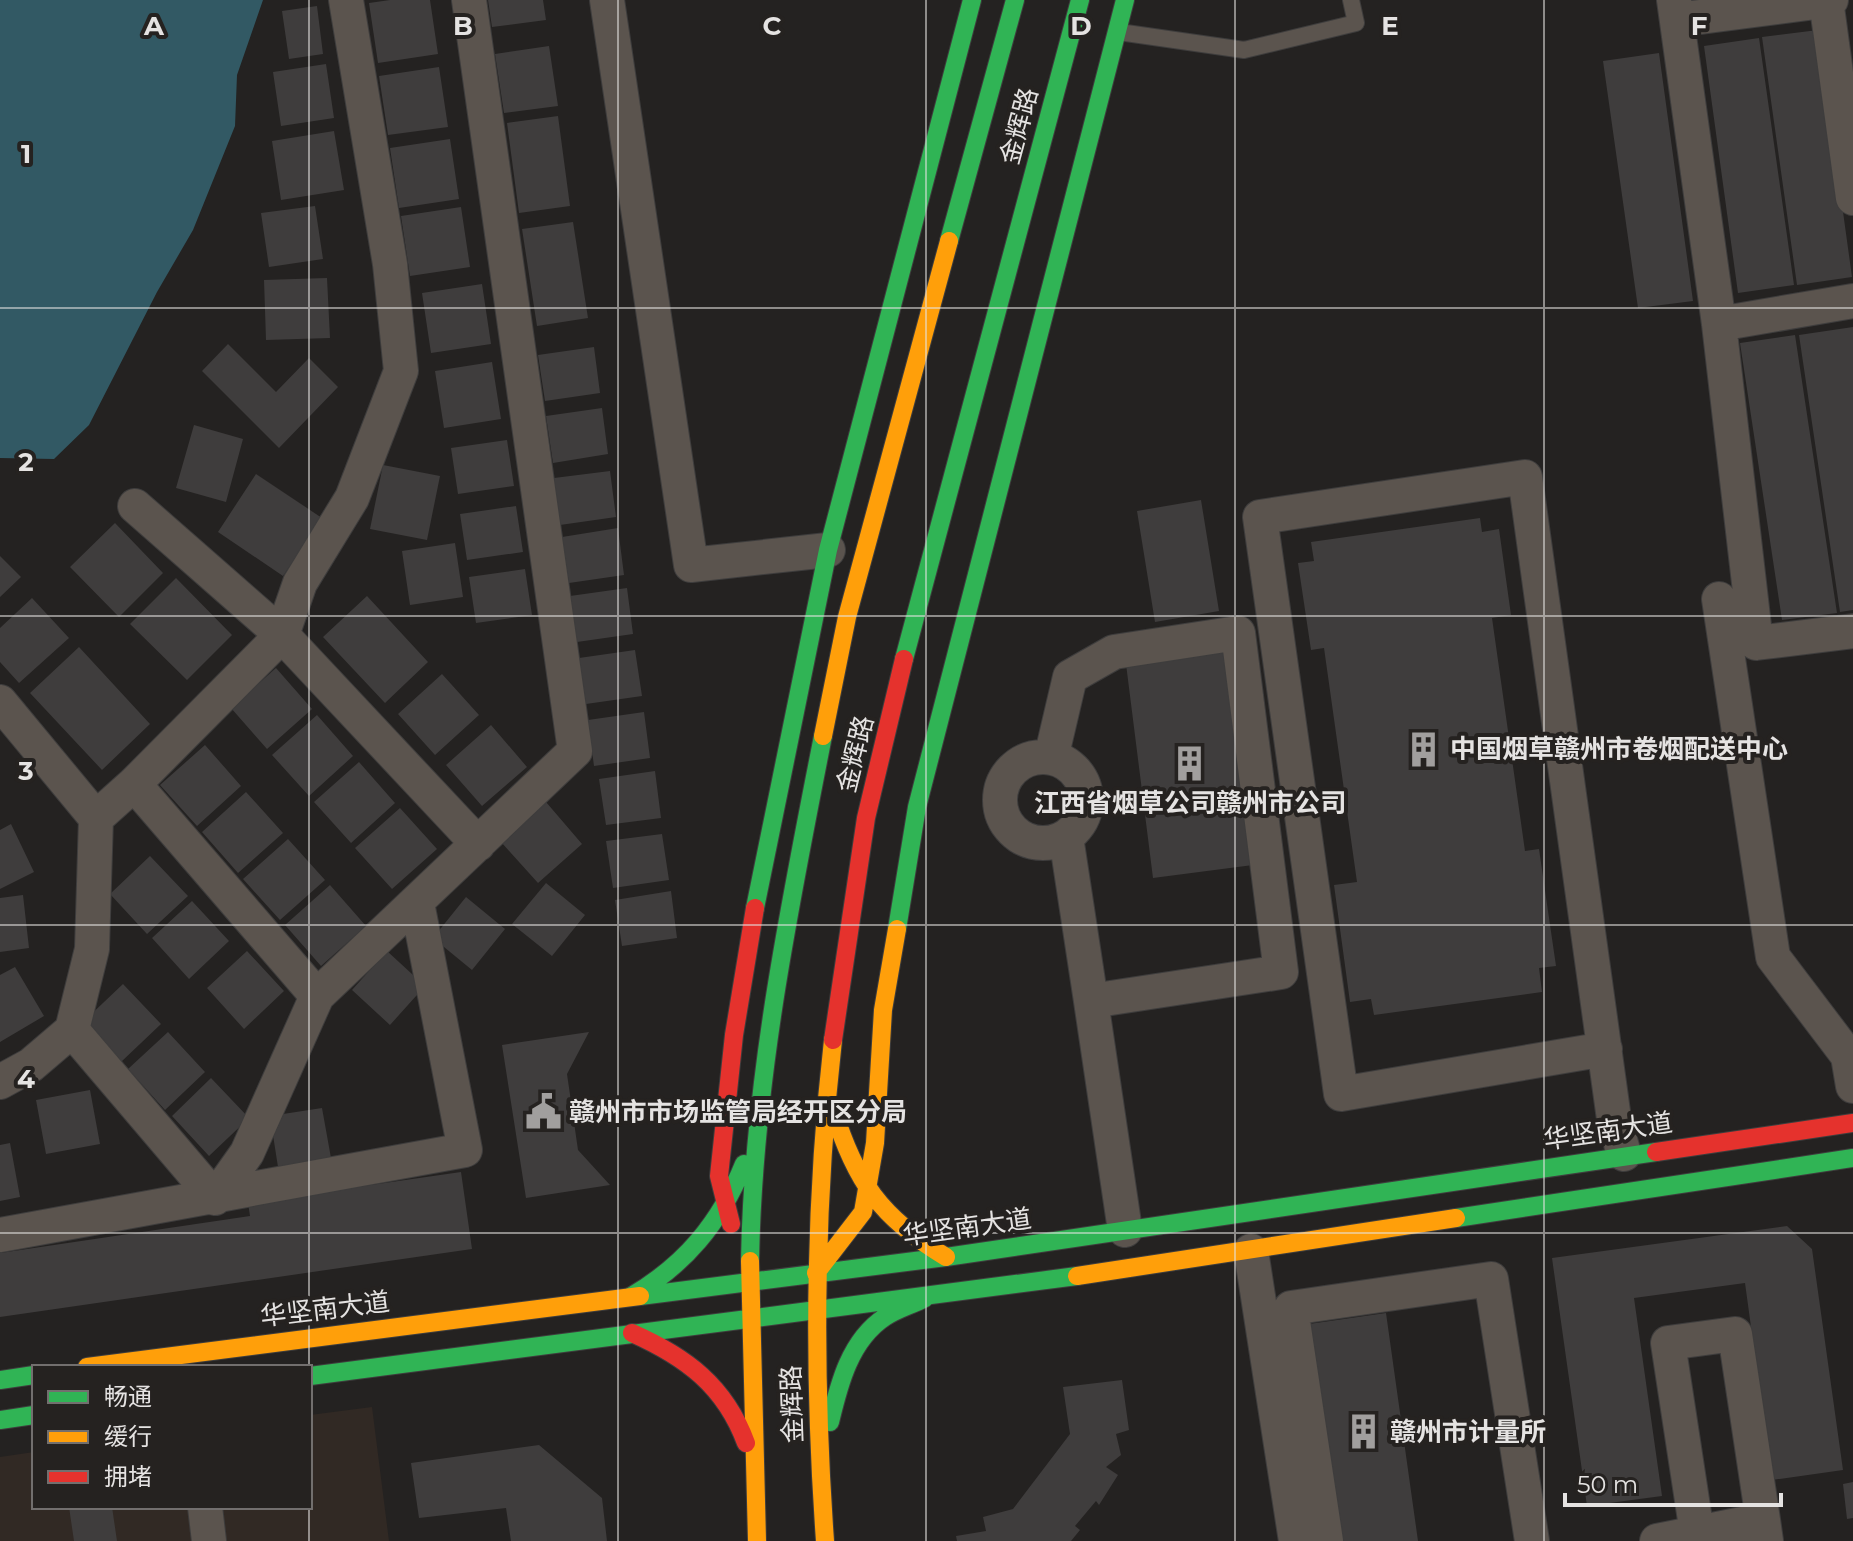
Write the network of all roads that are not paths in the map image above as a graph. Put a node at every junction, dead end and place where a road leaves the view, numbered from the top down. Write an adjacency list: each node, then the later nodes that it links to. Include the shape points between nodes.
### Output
1 (346, 0): 19 (street, via 390,264 401,371 352,498 300,583)
2 (469, 0): 25 (street, via 575,751)
3 (607, 0): 16 (street, via 691,565)
4 (972, 0): 16 (main road)
5 (1015, 0): 34 (main road, 金辉路, via 847,617 779,957)
6 (1080, 0): 11 (main road, 金辉路)
7 (1125, 0): 11 (main road)
8 (1351, 0): 11 (lane, via 1356,23 1244,50)
9 (1827, 0): 10 (street); 12 (street)
10 (1676, 10): 14 (street)
11 (1096, 26): 32 (main road, 金辉路, via 972,397 867,814 838,988); 38 (main road, via 917,807 883,1010)
12 (1853, 198)
13 (1853, 301): 14 (street)
14 (1719, 324): 18 (street, via 1756,643)
15 (135, 506): 19 (street)
16 (828, 550): 40 (main road, via 734,1035 719,1176)
17 (1719, 599): 33 (street, via 1773,957 1848,1056)
18 (1853, 631)
19 (282, 635): 22 (street); 25 (street)
20 (0, 702): 23 (street)
21 (1051, 758): 24 (street, via 1069,765 1085,788 1084,816); 24 (street, via 1032,758 1011,771 1001,807 1005,821 1026,840 1053,843); 28 (street, via 1070,677 1114,652 1238,633 1281,972)
22 (134, 784): 23 (street); 27 (street)
23 (96, 818): 29 (street, via 92,949)
24 (1066, 837): 28 (street)
25 (478, 844): 26 (street)
26 (417, 903): 27 (street); 39 (street, via 465,1150 245,1188)
27 (317, 996): 39 (street, via 247,1153)
28 (1091, 1001): 41 (street)
29 (72, 1030): 31 (street, via 31,1065); 39 (street)
30 (1605, 1049): 30 (street, via 1525,477 1260,517 1341,1094); 36 (street)
31 (0, 1082)
32 (828, 1086): 38 (main road, via 840,1135); 45 (main road, 金辉路)
33 (1853, 1086)
34 (758, 1120): 40 (main road); 46 (main road, 金辉路)
35 (1853, 1123): 36 (main road, 华坚南大道)
36 (1624, 1154): 41 (main road, 华坚南大道)
37 (1853, 1158): 43 (main road)
38 (867, 1192): 44 (main road, via 890,1220); 45 (main road, via 863,1212)
39 (215, 1198): 42 (street)
40 (725, 1208): 46 (main road); 47 (main road, via 677,1269)
41 (1125, 1230): 44 (main road, 华坚南大道)
42 (0, 1235)
43 (1251, 1251): 48 (main road); 67 (street)
44 (946, 1257): 45 (main road, 华坚南大道)
45 (816, 1273): 46 (main road, 华坚南大道); 49 (main road, 金辉路)
46 (749, 1280): 47 (main road, 华坚南大道); 50 (main road, 金辉路)
47 (630, 1297): 52 (main road, 华坚南大道)
48 (925, 1298): 49 (main road); 59 (main road, via 882,1318 858,1346 841,1377)
49 (815, 1313): 50 (main road); 59 (main road, 金辉路)
50 (749, 1321): 51 (main road); 60 (main road, 金辉路)
51 (632, 1333): 55 (main road); 60 (main road, via 691,1362 722,1390 739,1418)
52 (188, 1360): 53 (main road, 华坚南大道)
53 (116, 1365)
54 (32, 1375): 56 (main road)
55 (312, 1376)
56 (0, 1380)
57 (32, 1415): 58 (main road)
58 (0, 1420)
59 (820, 1467): 66 (main road, 金辉路)
60 (754, 1470): 65 (main road, 金辉路)
61 (205, 1509): 64 (street)
62 (1764, 1530): 63 (street); 63 (street, via 1735,1334 1668,1343)
63 (1697, 1533): 70 (street)
64 (209, 1541)
65 (757, 1541)
66 (825, 1541)
67 (1296, 1541)
68 (1326, 1541): 69 (street, via 1291,1308 1491,1279)
69 (1532, 1541)
70 (1657, 1541)

